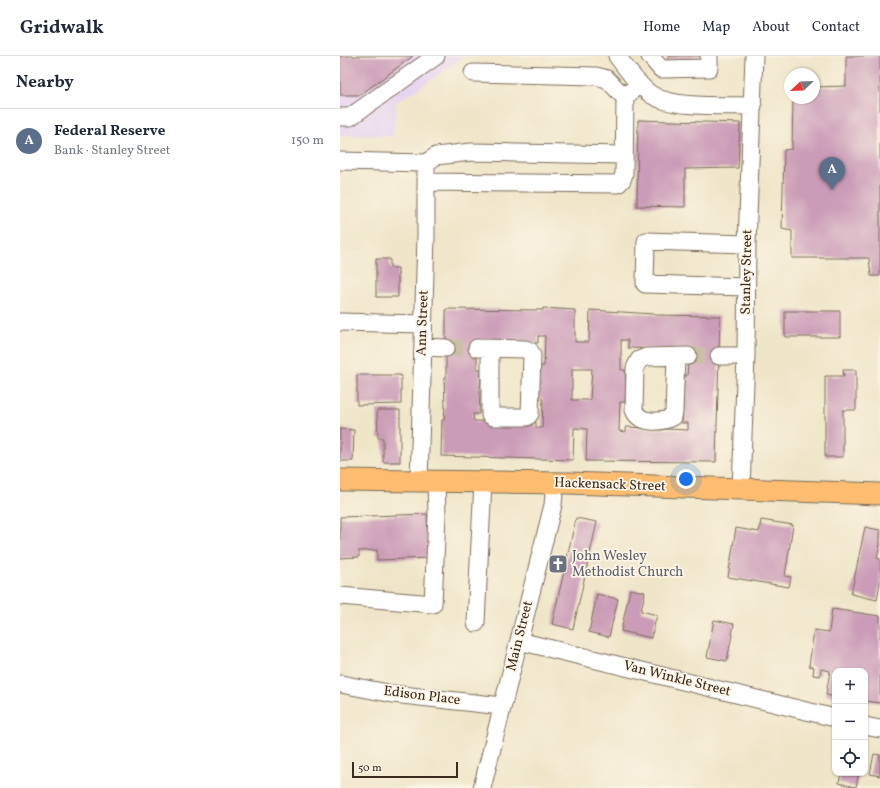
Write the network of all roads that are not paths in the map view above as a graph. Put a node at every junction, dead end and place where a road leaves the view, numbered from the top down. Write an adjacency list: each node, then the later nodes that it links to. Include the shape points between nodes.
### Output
1 (436, 56): 11 (street, via 350,117)
2 (650, 56): 3 (street, via 661,69 708,68)
3 (709, 56)
4 (754, 56): 10 (street, Stanley Street)
5 (620, 60): 7 (street); 8 (street)
6 (473, 73): 7 (street, via 586,75)
7 (607, 79): 9 (street)
8 (639, 83): 9 (street); 10 (street, via 652,96 676,104)
9 (625, 98): 12 (street)
10 (752, 106): 16 (street, Stanley Street)
11 (340, 117)
12 (624, 155): 14 (street, via 471,152 436,156); 15 (street, via 622,180 612,185)
13 (340, 161): 14 (street)
14 (426, 164): 15 (street, Ann Street)
15 (426, 182): 19 (street, Ann Street)
16 (747, 244): 17 (street, Stanley Street); 17 (street, via 646,241 645,284)
17 (746, 287): 23 (street, Stanley Street)
18 (340, 322): 19 (street)
19 (423, 324): 20 (street, Ann Street)
20 (423, 347): 21 (street); 25 (street, Ann Street)
21 (446, 348)
22 (719, 356): 23 (street)
23 (746, 356): 28 (street, Stanley Street)
24 (340, 480): 25 (main road, Hackensack Street)
25 (427, 482): 26 (main road, Hackensack Street); 30 (street, Ann Street, via 437,515 433,604)
26 (483, 482): 27 (main road, Hackensack Street); 31 (street)
27 (555, 483): 28 (main road, Hackensack Street); 32 (street, Main Street, via 553,504)
28 (741, 489): 29 (main road, Hackensack Street)
29 (880, 494)
30 (340, 596)
31 (476, 623)
32 (519, 641): 34 (street, Main Street); 35 (street, Van Winkle Street)
33 (341, 684): 34 (street, Edison Place, via 393,694)
34 (502, 706): 38 (street, Main Street)
35 (832, 717)
36 (868, 727): 37 (street)
37 (880, 729)
38 (482, 788)

